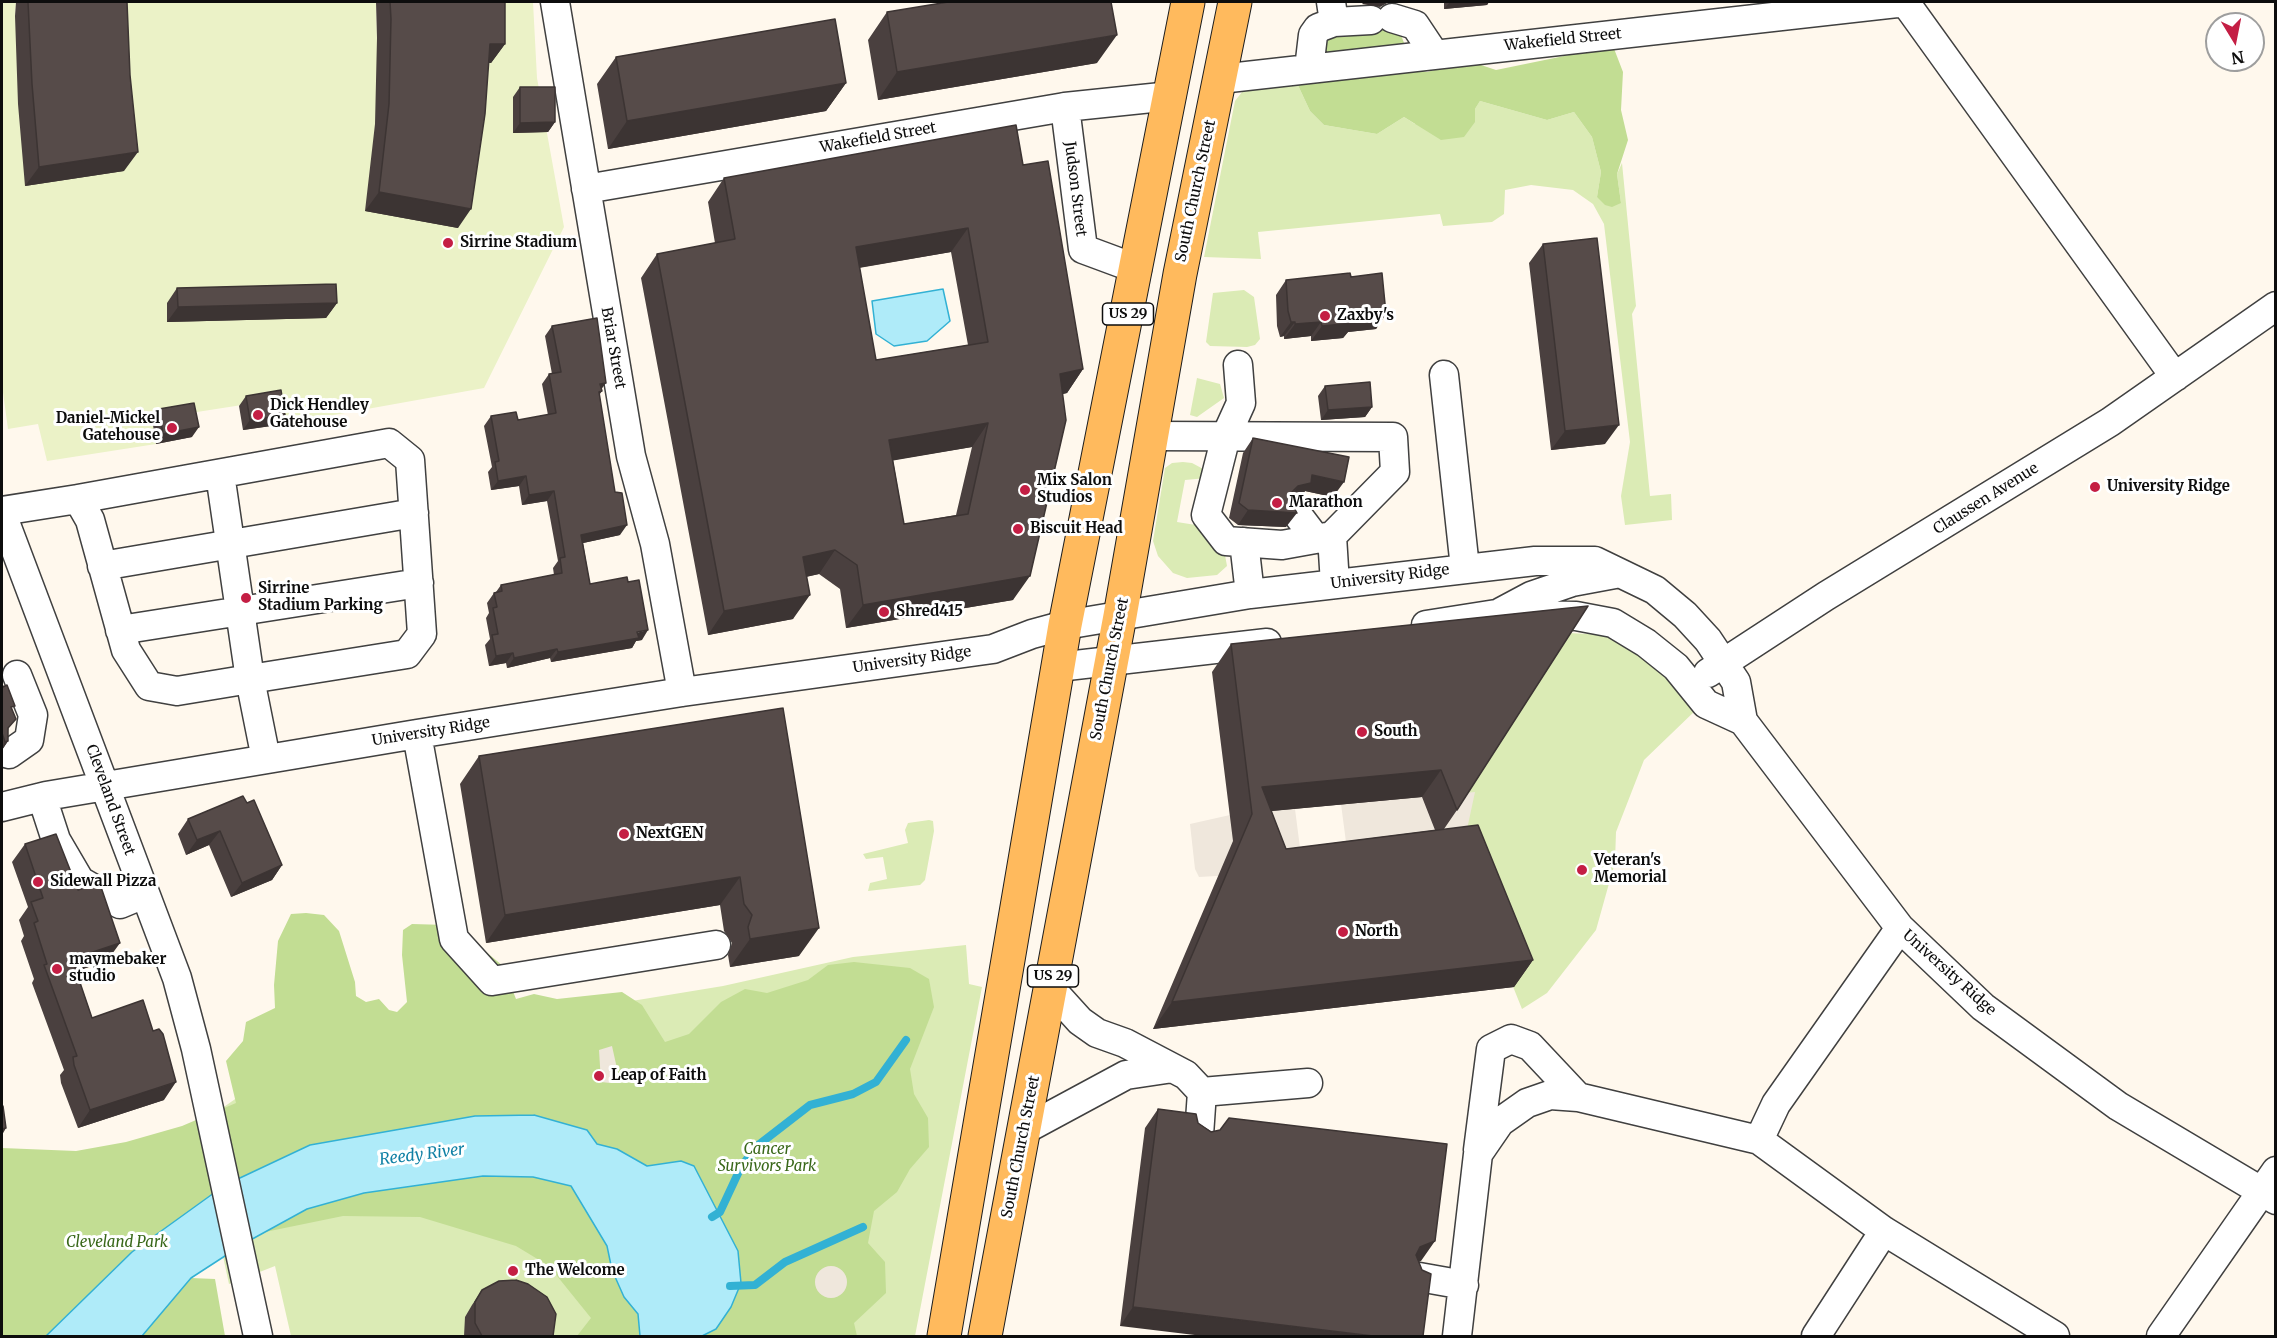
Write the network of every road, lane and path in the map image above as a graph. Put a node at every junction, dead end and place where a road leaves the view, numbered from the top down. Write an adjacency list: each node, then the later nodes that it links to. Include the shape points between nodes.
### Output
1 (555, 2): 11 (street, Briar Street)
2 (1188, 2): 9 (main road, US 29)
3 (1235, 2): 8 (main road, South Church Street / US 29)
4 (1905, 2): 6 (street, Wakefield Street); 16 (street)
5 (1333, 12): 6 (street, via 1415,25); 7 (street, via 1313,34)
6 (1435, 55): 7 (street, Wakefield Street)
7 (1309, 69): 8 (street, Wakefield Street)
8 (1220, 79): 17 (main road, South Church Street / US 29)
9 (1171, 96): 10 (street, Wakefield Street); 12 (main road, US 29)
10 (1065, 107): 11 (street, Wakefield Street); 12 (street, Judson Street, via 1083,249)
11 (586, 189): 47 (street, Briar Street, via 632,456 654,544)
12 (1137, 269): 36 (main road, US 29)
13 (2276, 306): 16 (street, Claussen Avenue)
14 (1238, 365): 18 (street, via 1241,403)
15 (1444, 375): 28 (street)
16 (2175, 377): 42 (street, Claussen Avenue, via 2110,422)
17 (1152, 436): 18 (street); 35 (main road, South Church Street / US 29)
18 (1226, 436): 24 (street, via 1393,437 1395,472); 25 (street, via 1221,500 1206,514 1226,541)
19 (220, 474): 20 (street); 22 (street, via 389,443 410,460); 26 (street)
20 (78, 499): 21 (street); 27 (street, via 90,520)
21 (2, 513): 40 (street, Cleveland Street)
22 (414, 513): 26 (street); 30 (street)
23 (1297, 514): 24 (street)
24 (1324, 537): 25 (street, via 1282,544); 31 (street)
25 (1244, 542): 32 (street)
26 (231, 544): 27 (street); 33 (street)
27 (102, 566): 38 (street)
28 (1465, 568): 29 (street, University Ridge, via 1535,561 1595,561); 31 (street, University Ridge)
29 (1622, 573): 34 (street, via 1556,587); 42 (street, University Ridge, via 1655,590 1685,615 1708,640)
30 (419, 583): 33 (street); 45 (street, via 422,634 406,654)
31 (1335, 584): 32 (street, University Ridge)
32 (1250, 594): 35 (street, University Ridge)
33 (240, 611): 38 (street); 45 (street)
34 (1496, 614): 37 (street, University Ridge); 46 (street, University Ridge, via 1576,616 1613,622 1676,667)
35 (1120, 616): 36 (street, University Ridge); 41 (main road, South Church Street / US 29)
36 (1065, 625): 43 (main road, US 29); 47 (street, University Ridge, via 993,649)
37 (1397, 628)
38 (120, 630): 45 (street, via 126,650 149,686 177,691)
39 (1296, 640): 41 (street)
40 (56, 658): 44 (street); 52 (street, Cleveland Street)
41 (1111, 660): 43 (street); 58 (main road, South Church Street / US 29)
42 (1722, 664): 46 (street, Claussen Avenue); 48 (street, University Ridge, via 1736,682)
43 (1058, 667): 72 (main road, US 29)
44 (9, 678): 50 (street, via 33,715 29,740)
45 (250, 679): 51 (street)
46 (1690, 684): 48 (street, University Ridge, via 1706,704)
47 (682, 693): 49 (street, University Ridge)
48 (1743, 721): 56 (street, University Ridge)
49 (417, 734): 51 (street, University Ridge); 57 (street, via 454,939 492,981)
50 (9, 754)
51 (266, 759): 52 (street, University Ridge)
52 (104, 788): 53 (street, University Ridge); 55 (street, Cleveland Street)
53 (42, 797): 54 (street, University Ridge); 55 (street, via 56,840 80,881 120,904)
54 (2, 807)
55 (144, 894): 71 (street, Cleveland Street, via 177,978)
56 (1900, 928): 65 (street, via 1776,1104); 67 (street, University Ridge, via 1983,1007 2118,1106)
57 (716, 945)
58 (1051, 988): 59 (street, via 1080,1021 1097,1033); 63 (main road, South Church Street / US 29)
59 (1173, 1068): 61 (street); 63 (street, via 1126,1074)
60 (1308, 1083): 61 (street)
61 (1202, 1092): 64 (street)
62 (1578, 1097): 65 (street); 66 (street, via 1550,1095 1527,1103 1500,1122); 66 (street, via 1530,1046 1511,1039 1491,1049)
63 (1024, 1130): 73 (main road, South Church Street / US 29)
64 (1199, 1135)
65 (1759, 1140): 68 (street)
66 (1478, 1154): 70 (street)
67 (2271, 1188): 77 (street)
68 (1884, 1231): 75 (street); 76 (street)
69 (1419, 1277): 70 (street)
70 (1464, 1285): 74 (street)
71 (258, 1336)
72 (944, 1336)
73 (985, 1336)
74 (1457, 1336)
75 (1816, 1336)
76 (2055, 1336)
77 (2161, 1336)

